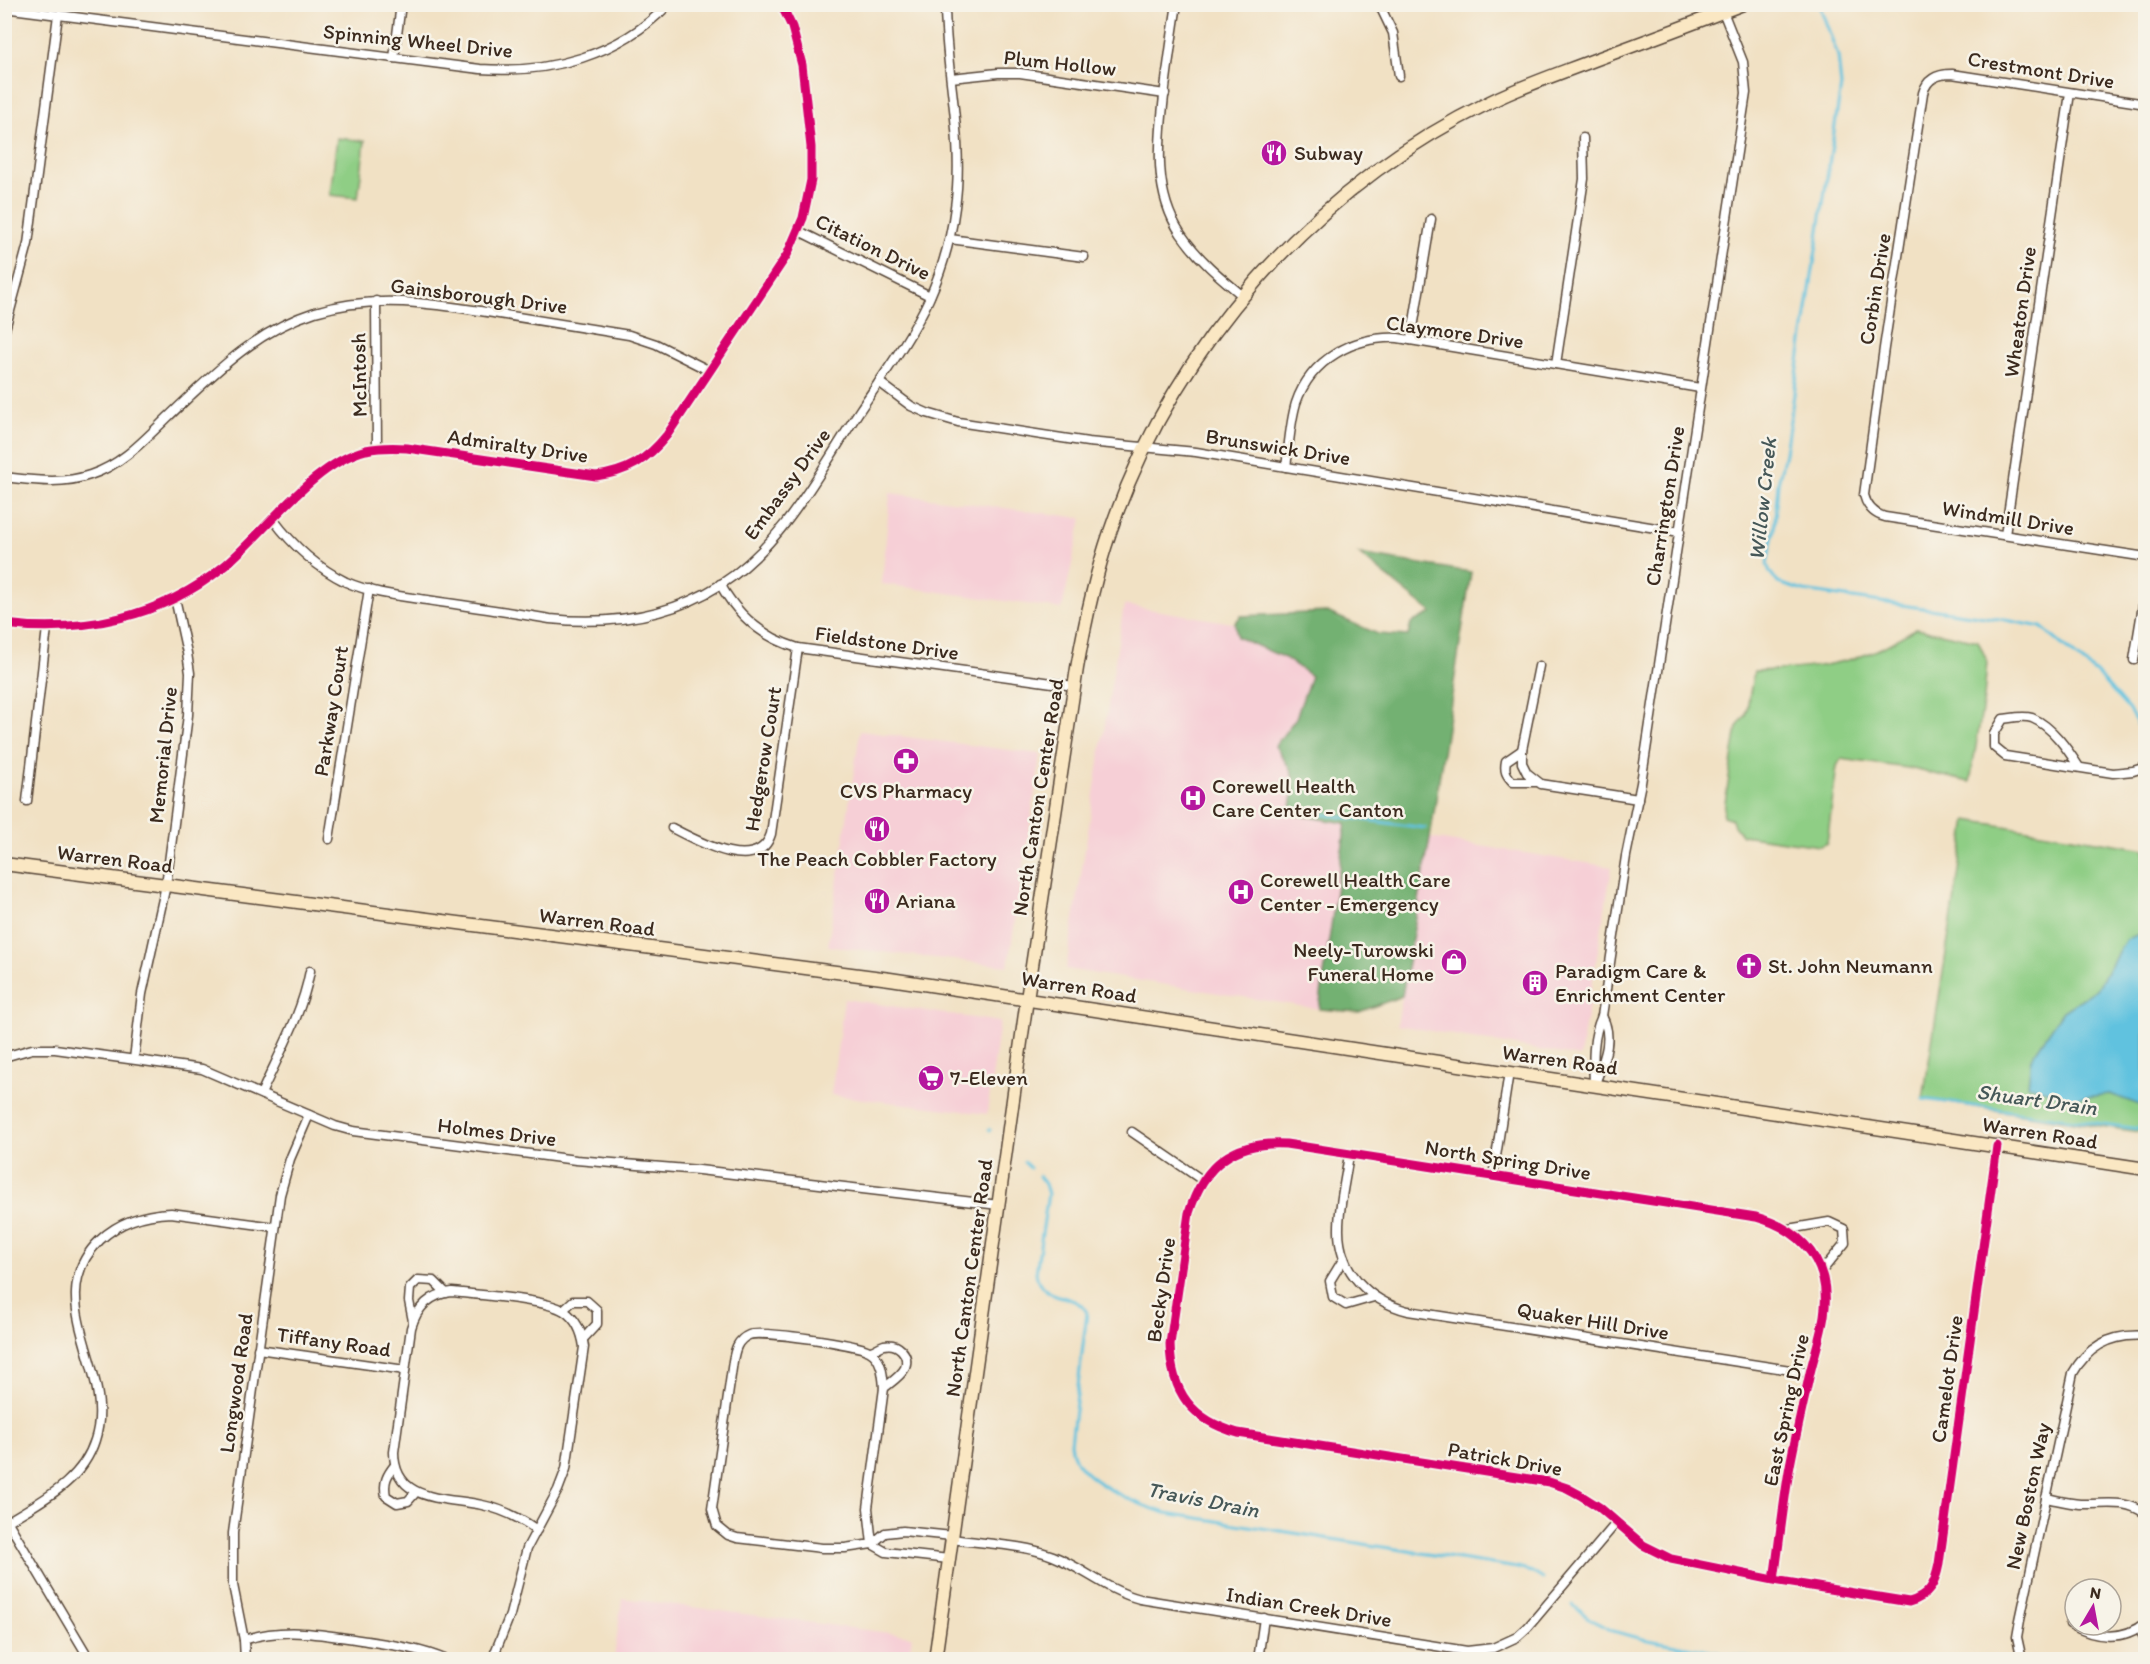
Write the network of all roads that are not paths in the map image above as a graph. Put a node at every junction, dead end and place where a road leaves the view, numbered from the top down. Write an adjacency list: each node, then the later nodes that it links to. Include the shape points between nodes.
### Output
1 (401, 4): 11 (street)
2 (669, 4): 11 (street, Spinning Wheel Drive, via 621,41 582,59 545,68 489,70)
3 (781, 4): 20 (street, Admiralty Drive, via 798,46 811,147 809,190)
4 (945, 4): 13 (street, Embassy Drive)
5 (1178, 4): 16 (street)
6 (1379, 4): 12 (street, via 1393,33)
7 (1743, 4): 9 (main road, North Canton Center Road)
8 (4, 8): 10 (street, Spinning Wheel Drive)
9 (1721, 8): 24 (main road, North Canton Center Road, via 1530,84 1450,123 1333,205 1285,249); 31 (street, Charrington Drive, via 1743,62 1746,93)
10 (58, 15): 11 (street, Spinning Wheel Drive); 26 (street, via 28,244)
11 (394, 58)
12 (1399, 76)
13 (951, 78): 16 (street, Plum Hollow, via 1020,73); 21 (street, Embassy Drive, via 958,175)
14 (1931, 78): 15 (street, Crestmont Drive, via 1952,74); 36 (street, Corbin Drive, via 1924,87 1884,348 1865,482 1864,495)
15 (2070, 93): 17 (street, Crestmont Drive); 39 (street, Wheaton Drive)
16 (1165, 94): 24 (street, via 1160,158 1169,210 1192,250)
17 (2145, 104)
18 (1583, 138): 28 (street, via 1584,178)
19 (1431, 219): 27 (street)
20 (799, 231): 23 (street, Citation Drive); 29 (street, Admiralty Drive)
21 (950, 239): 22 (street); 23 (street, Embassy Drive)
22 (1084, 257)
23 (930, 296): 30 (street, Embassy Drive)
24 (1243, 296): 33 (main road, North Canton Center Road, via 1191,366)
25 (376, 301): 29 (street, Gainsborough Drive, via 426,303 629,335); 32 (street, McIntosh); 35 (street, Gainsborough Drive, via 314,312 255,340 222,364 131,452 101,471 55,482)
26 (4, 333)
27 (1411, 340): 28 (street, Claymore Drive); 34 (street, Claymore Drive, via 1385,338 1361,342 1338,351 1320,366 1297,401)
28 (1556, 364): 31 (street, Claymore Drive)
29 (710, 371): 32 (street, Admiralty Drive, via 655,450 634,466 612,474 583,475 407,448)
30 (879, 382): 33 (street, Brunswick Drive, via 911,406 948,420); 41 (street, Embassy Drive, via 781,527 756,556)
31 (1700, 388): 38 (street, Charrington Drive)
32 (377, 448): 37 (street, Admiralty Drive, via 351,455 328,468)
33 (1145, 448): 34 (street, Brunswick Drive, via 1178,449); 50 (main road, North Canton Center Road, via 1101,558)
34 (1286, 467): 38 (street, Brunswick Drive)
35 (4, 477)
36 (1869, 507): 39 (street, Windmill Drive, via 1886,517)
37 (273, 519): 43 (street, Embassy Drive, via 316,564 345,581); 44 (street, Admiralty Drive, via 221,569)
38 (1680, 532): 55 (street, Charrington Drive)
39 (2006, 536): 40 (street, Windmill Drive)
40 (2145, 557)
41 (720, 584): 43 (street, Embassy Drive, via 657,613 592,622 550,619); 47 (street, Fieldstone Drive, via 733,605 753,625)
42 (2145, 586): 48 (street)
43 (369, 589): 58 (street, Parkway Court)
44 (175, 598): 46 (street, Admiralty Drive, via 108,621); 60 (street, Memorial Drive, via 187,653 190,694)
45 (4, 624): 46 (street, Admiralty Drive)
46 (48, 628): 56 (street)
47 (798, 648): 50 (street, Fieldstone Drive); 57 (street, Hedgerow Court, via 771,834 765,846 748,854 710,847)
48 (2134, 660)
49 (1539, 666): 51 (street)
50 (1074, 686): 62 (main road, North Canton Center Road)
51 (1522, 750): 54 (street, via 1523,767); 54 (street, via 1506,761 1507,775 1513,782)
52 (2079, 767): 52 (street, via 2005,756 1994,747 1994,734 2003,719 2031,718 2055,736); 53 (street, via 2113,773)
53 (2145, 767)
54 (1536, 782): 55 (street)
55 (1638, 799): 66 (street, Charrington Drive, via 1602,1016 1597,1026)
56 (27, 801)
57 (672, 828)
58 (329, 839)
59 (4, 864): 60 (main road, Warren Road)
60 (166, 885): 62 (main road, Warren Road); 64 (street, Memorial Drive, via 142,994)
61 (310, 971): 67 (street, via 306,992)
62 (1027, 999): 65 (main road, Warren Road); 75 (main road, North Canton Center Road)
63 (4, 1057): 64 (street, Holmes Drive, via 44,1048)
64 (134, 1059): 67 (street, Holmes Drive, via 202,1069)
65 (1509, 1072): 66 (main road, Warren Road); 73 (street)
66 (1594, 1084): 70 (main road, Warren Road)
67 (261, 1094): 68 (street, Holmes Drive)
68 (309, 1115): 75 (street, Holmes Drive, via 353,1131 512,1152); 76 (street, Longwood Road, via 286,1173)
69 (1132, 1132): 74 (street)
70 (1997, 1146): 72 (main road, Warren Road); 104 (street, Camelot Drive, via 1939,1564 1934,1585 1924,1596)
71 (1350, 1154): 73 (street, North Spring Drive); 74 (street, North Spring Drive, via 1286,1144 1258,1144 1226,1156); 79 (street, Quaker Hill Drive, via 1339,1227)
72 (2145, 1169)
73 (1493, 1176): 77 (street, North Spring Drive, via 1756,1217)
74 (1202, 1180): 92 (street, Becky Drive, via 1190,1213 1170,1344 1174,1377)
75 (999, 1205): 100 (main road, North Canton Center Road)
76 (276, 1227): 87 (street, Longwood Road); 97 (street, via 154,1214 122,1224 95,1245 82,1267 76,1302 99,1395 96,1439 85,1462 69,1481)
77 (1788, 1229): 78 (street, North Spring Drive); 80 (street, via 1829,1222 1844,1229 1845,1243)
78 (1810, 1250): 80 (street, East Spring Drive)
79 (1344, 1258): 82 (street, Quaker Hill Drive, via 1357,1281); 82 (street, via 1330,1281 1333,1297 1346,1305)
80 (1821, 1272): 90 (street, East Spring Drive, via 1825,1310)
81 (446, 1293): 83 (street, via 549,1304); 84 (street, via 428,1300); 84 (street, via 434,1281 418,1280 410,1288)
82 (1374, 1297): 90 (street, Quaker Hill Drive, via 1408,1311)
83 (563, 1310): 86 (street, via 578,1326); 86 (street, via 573,1301 587,1301 597,1310 597,1324)
84 (413, 1322): 89 (street)
85 (2145, 1336): 95 (street, New Boston Way, via 2112,1338 2092,1349 2079,1363 2071,1381)
86 (583, 1340): 99 (street, via 566,1469)
87 (258, 1349): 89 (street, Tiffany Road); 108 (street, Longwood Road, via 232,1552 233,1585)
88 (871, 1351): 91 (street, via 883,1371); 91 (street, via 884,1345 901,1349 905,1355 901,1374); 101 (street, via 755,1333 741,1340 733,1361 712,1509 717,1526 737,1538 822,1548)
89 (405, 1370): 93 (street)
90 (1810, 1373): 103 (street, East Spring Drive, via 1789,1472)
91 (884, 1388): 101 (street, via 868,1508)
92 (1188, 1404): 98 (street, Patrick Drive, via 1201,1418 1238,1433 1550,1482 1580,1495)
93 (395, 1465): 94 (street, via 401,1478); 94 (street, via 384,1485 386,1496 396,1503 408,1501)
94 (416, 1492): 99 (street, via 497,1509)
95 (2046, 1498): 96 (street, via 2080,1504 2114,1502); 110 (street, New Boston Way, via 2019,1620)
96 (2145, 1514)
97 (6, 1519): 111 (street)
98 (1617, 1522): 103 (street, Patrick Drive, via 1643,1545 1671,1559); 105 (street, Indian Creek Drive, via 1528,1627 1493,1648 1467,1651)
99 (537, 1530): 114 (street)
100 (952, 1538): 101 (street, Indian Creek Drive, via 903,1531 885,1533); 102 (main road, North Canton Center Road); 105 (street, Indian Creek Drive, via 1051,1555 1128,1596)
101 (872, 1544): 102 (street, via 886,1552)
102 (949, 1559): 115 (main road, North Canton Center Road)
103 (1774, 1580): 104 (street, Patrick Drive)
104 (1909, 1602)
105 (1264, 1618): 116 (street)
106 (2142, 1625): 107 (street); 109 (street)
107 (2123, 1632)
108 (244, 1640): 112 (street, Longwood Road); 113 (street, via 280,1632 315,1634 409,1648)
109 (2145, 1641)
110 (2021, 1658)
111 (90, 1659)
112 (245, 1659)
113 (447, 1659)
114 (492, 1659)
115 (935, 1659)
116 (1258, 1659)

